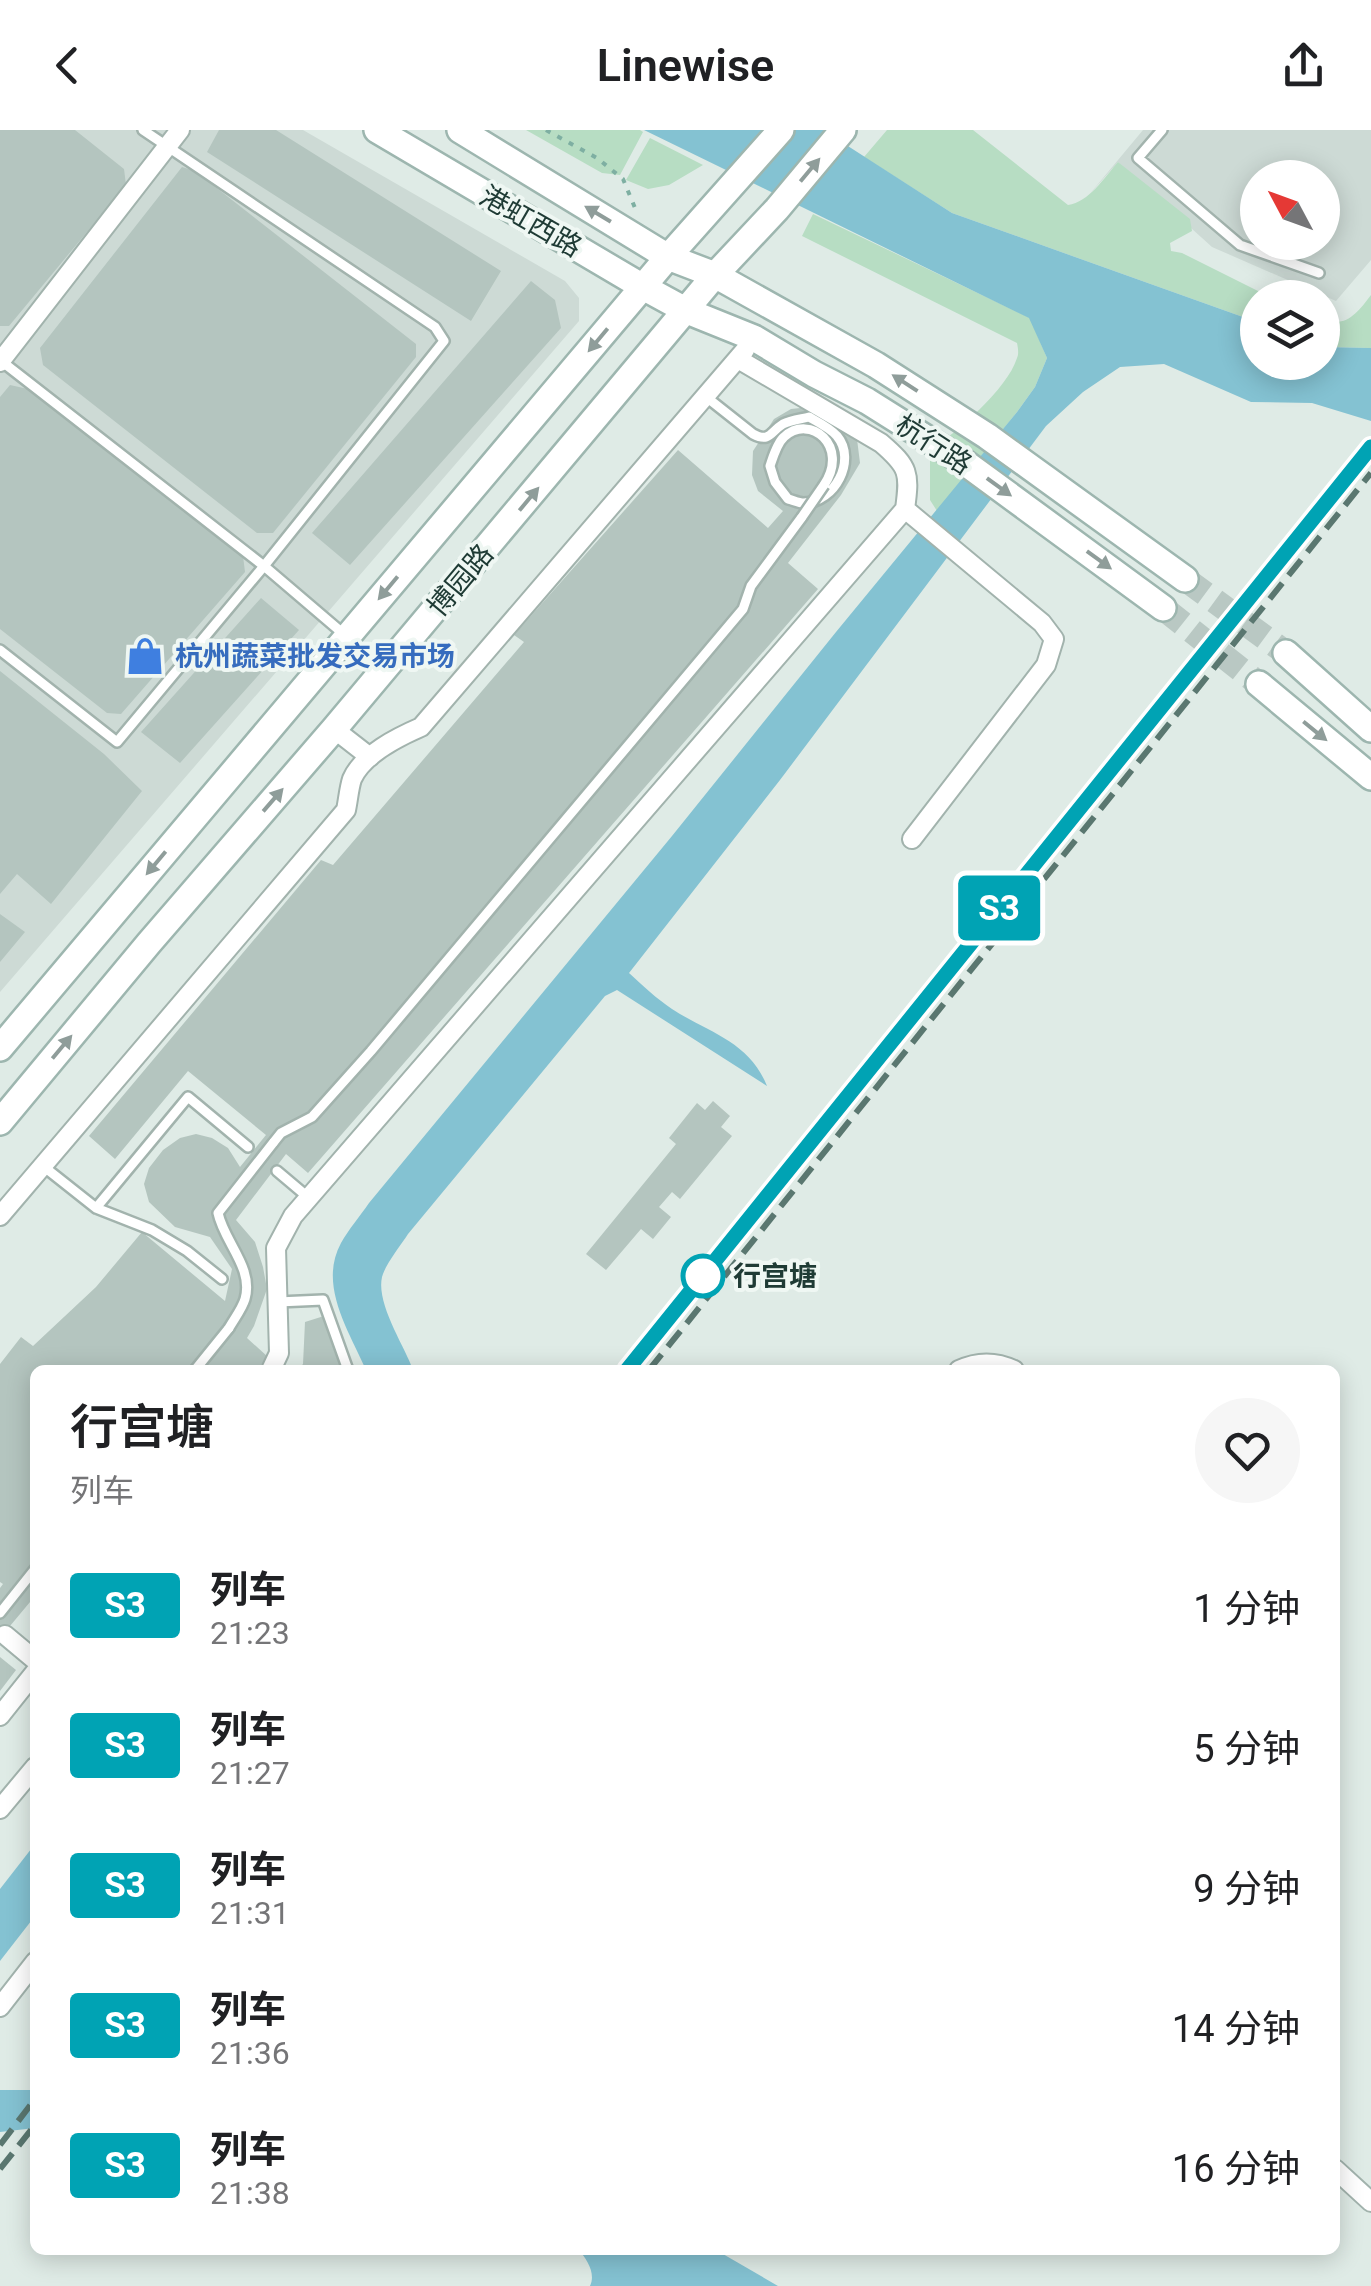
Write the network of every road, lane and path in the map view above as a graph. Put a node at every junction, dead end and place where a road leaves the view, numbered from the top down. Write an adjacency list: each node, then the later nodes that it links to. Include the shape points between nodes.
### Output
1 (143, 130): 8 (lane)
2 (377, 130): 13 (main road, 港虹西路)
3 (460, 130): 10 (main road, 港虹西路, one-way to 3)
4 (546, 130): 9 (path, via 623,178)
5 (781, 130): 10 (main road, 博园路)
6 (843, 130): 12 (main road, 博园路, one-way to 6)
7 (1162, 130): 11 (lane, via 1138,158 1240,245)
8 (174, 138): 17 (street); 24 (lane, via 435,327 444,341)
9 (637, 213)
10 (668, 257): 12 (main road, 港虹西路); 13 (main road, 博园路)
11 (1319, 273)
12 (715, 274): 14 (main road, 博园路); 25 (main road, 杭行路, one-way to 12, via 987,436)
13 (643, 287): 14 (main road, 港虹西路); 27 (main road, 博园路, one-way to 27)
14 (687, 310): 15 (main road, 杭行路); 32 (main road, 博园路, one-way to 14)
15 (754, 338): 16 (street); 26 (main road, 杭行路, one-way to 26, via 964,462)
16 (738, 359): 18 (street); 23 (street, via 901,460 909,480)
17 (0, 361): 24 (lane)
18 (706, 396): 19 (lane, bridge, via 761,438 810,417 837,436 846,465 837,484); 33 (street, via 421,726)
19 (814, 500)
20 (814, 500): 21 (lane, bridge, via 788,499 770,466 784,437 798,429 828,441 834,458)
21 (814, 500)
22 (814, 500): 46 (lane, bridge, via 751,586 743,609 312,1116 281,1133 218,1213 248,1277 245,1300)
23 (905, 509): 35 (street, via 1054,639 1046,665); 41 (street)
24 (264, 566): 27 (lane); 28 (lane, via 117,742)
25 (1185, 579)
26 (1163, 608)
27 (347, 637): 36 (main road, 博园路, one-way to 36)
28 (0, 650)
29 (1286, 653): 31 (main road)
30 (1259, 684): 34 (main road, one-way to 34)
31 (1371, 729)
32 (334, 730): 33 (street); 37 (main road, 博园路, one-way to 32)
33 (370, 757): 39 (street, via 352,777 346,810)
34 (1371, 776)
35 (912, 839)
36 (0, 1048)
37 (0, 1122)
38 (248, 1147): 42 (lane, via 188,1096)
39 (42, 1166): 42 (lane); 43 (street)
40 (277, 1171): 41 (lane)
41 (308, 1198): 45 (street, via 276,1248)
42 (96, 1208): 44 (lane, via 152,1230)
43 (0, 1216)
44 (222, 1279)
45 (273, 1311): 47 (street, via 279,1353); 48 (lane, via 323,1300)
46 (199, 1365)
47 (273, 1365)
48 (346, 1365)
49 (969, 1365): 50 (street)
50 (1004, 1365)
51 (30, 1575): 52 (lane)
52 (0, 1613)
53 (5, 1636): 54 (street)
54 (30, 1656)
55 (30, 1678): 56 (street)
56 (0, 1716)
57 (30, 1773): 58 (street)
58 (0, 1808)
59 (30, 1968): 60 (street)
60 (0, 2007)
61 (1340, 2173): 62 (street)
62 (1371, 2202)

